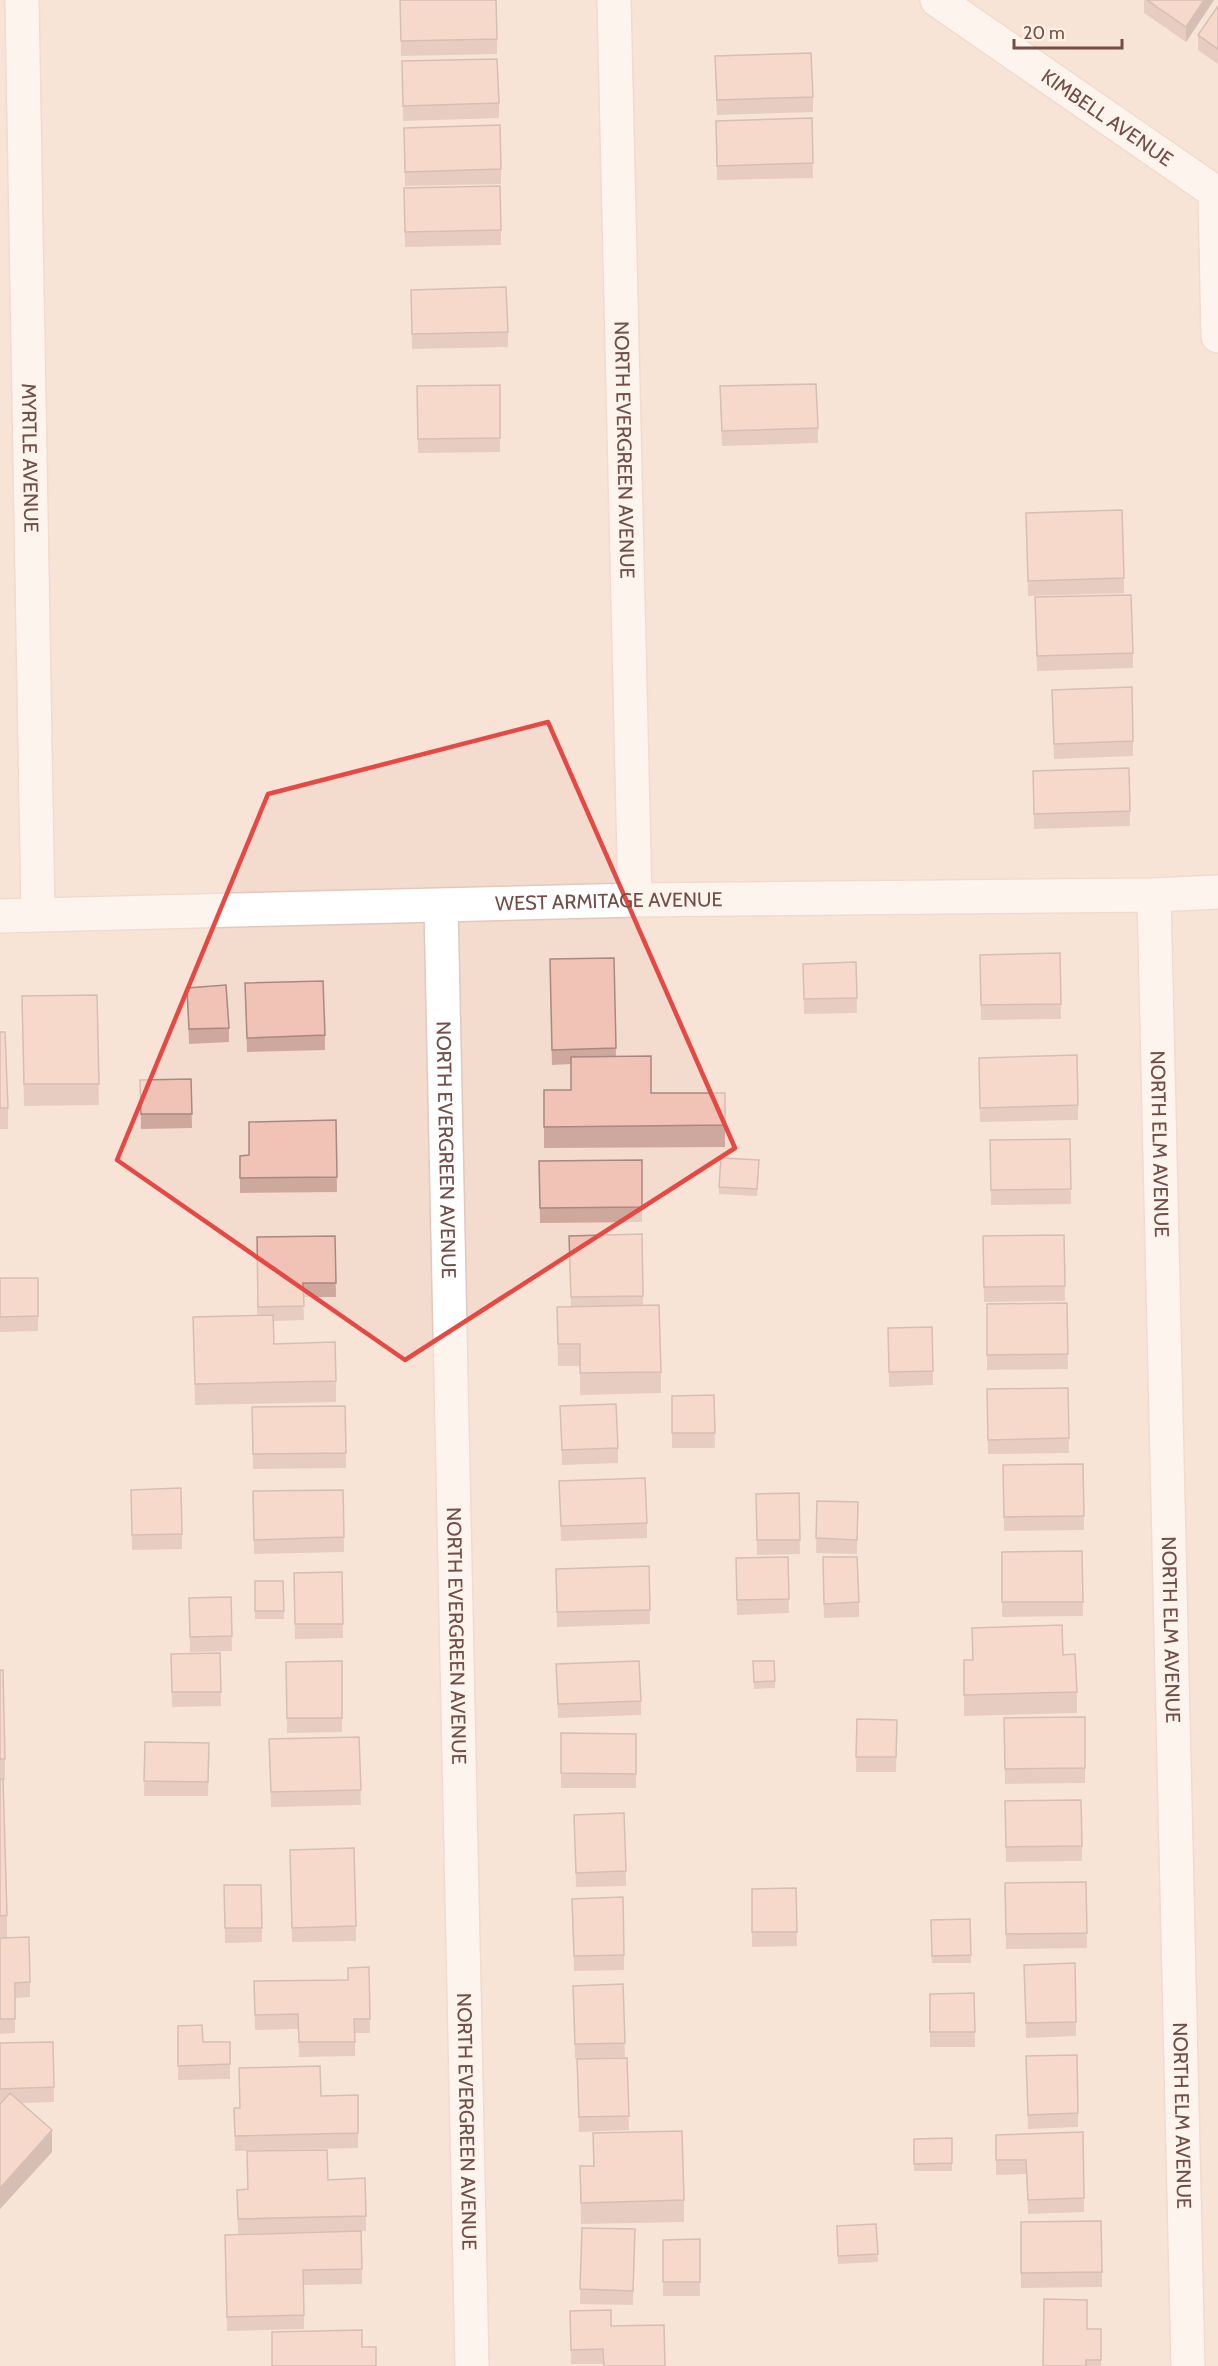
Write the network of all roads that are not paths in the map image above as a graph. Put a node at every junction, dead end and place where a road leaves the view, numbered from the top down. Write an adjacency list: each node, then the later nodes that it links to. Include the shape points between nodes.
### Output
1 (22, 0): 10 (street, MYRTLE AVENUE)
2 (614, 0): 8 (street, NORTH EVERGREEN AVENUE)
3 (938, 0): 4 (street, KIMBELL AVENUE)
4 (1216, 193): 5 (street)
5 (1218, 336)
6 (1218, 892): 7 (street, WEST ARMITAGE AVENUE)
7 (1154, 895): 8 (street, WEST ARMITAGE AVENUE); 13 (street, NORTH ELM AVENUE)
8 (635, 900): 9 (street, WEST ARMITAGE AVENUE)
9 (441, 906): 10 (street, WEST ARMITAGE AVENUE); 12 (street, NORTH EVERGREEN AVENUE)
10 (38, 915): 11 (street, WEST ARMITAGE AVENUE)
11 (0, 916)
12 (472, 2366)
13 (1188, 2366)

